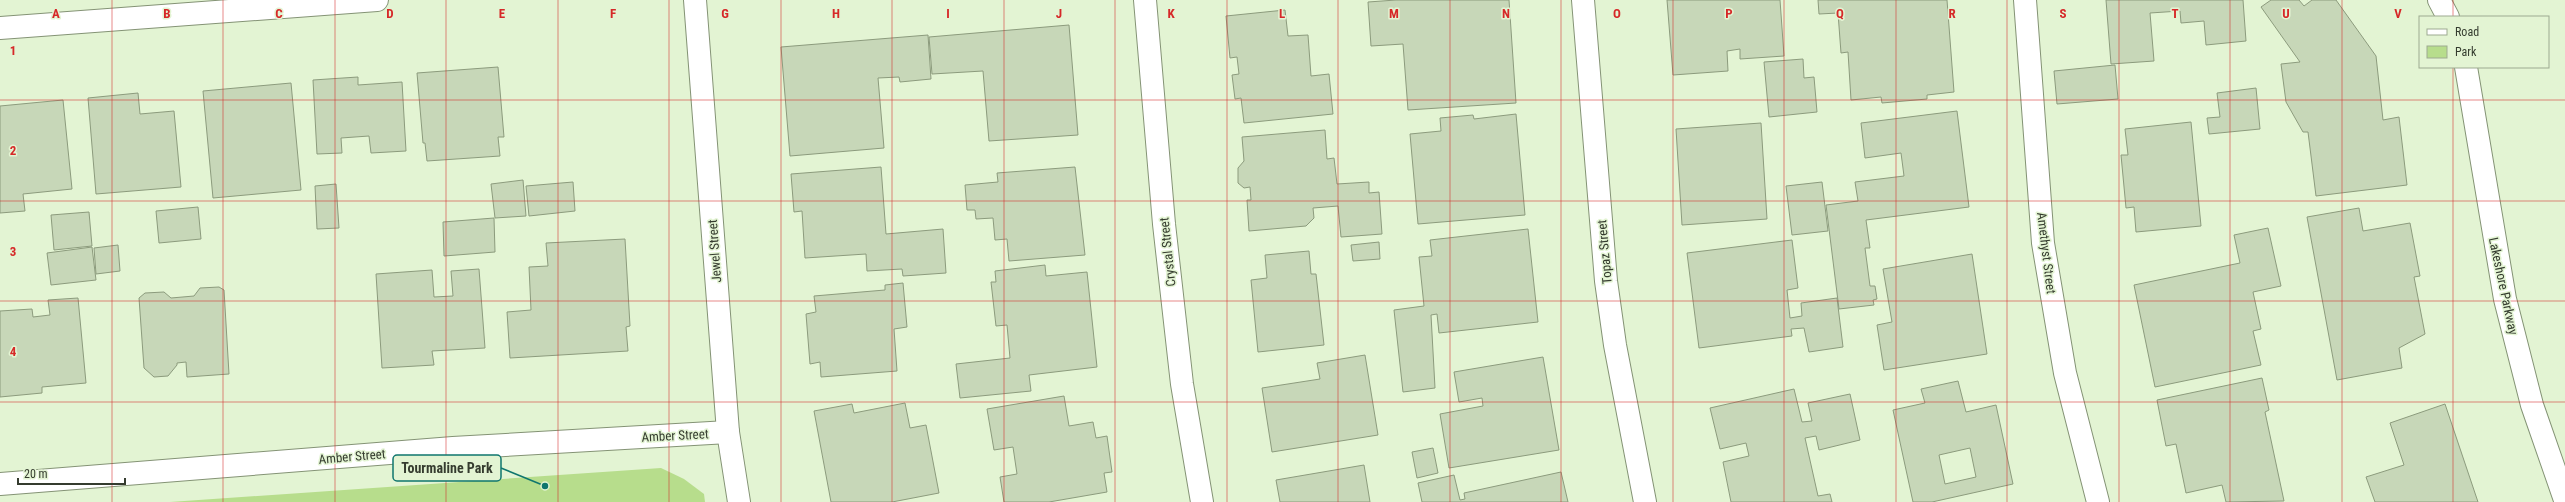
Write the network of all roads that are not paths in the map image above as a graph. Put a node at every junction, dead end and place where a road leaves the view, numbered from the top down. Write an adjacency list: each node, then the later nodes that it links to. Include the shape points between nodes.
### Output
1 (377, 0): 6 (street)
2 (695, 0): 8 (street, Jewel Street)
3 (1145, 0): 12 (street, Crystal Street, via 1164,224 1182,384)
4 (1583, 0): 13 (street, Topaz Street, via 1606,281 1615,345)
5 (2025, 0): 14 (street, Amethyst Street, via 2043,243 2065,373)
6 (0, 28)
7 (2466, 68): 10 (street, Lakeshore Parkway, via 2505,299 2532,405)
8 (728, 432): 9 (street, Amber Street, via 453,448); 11 (street, Jewel Street)
9 (0, 484)
10 (2565, 500)
11 (739, 502)
12 (1202, 502)
13 (1646, 502)
14 (2098, 502)

